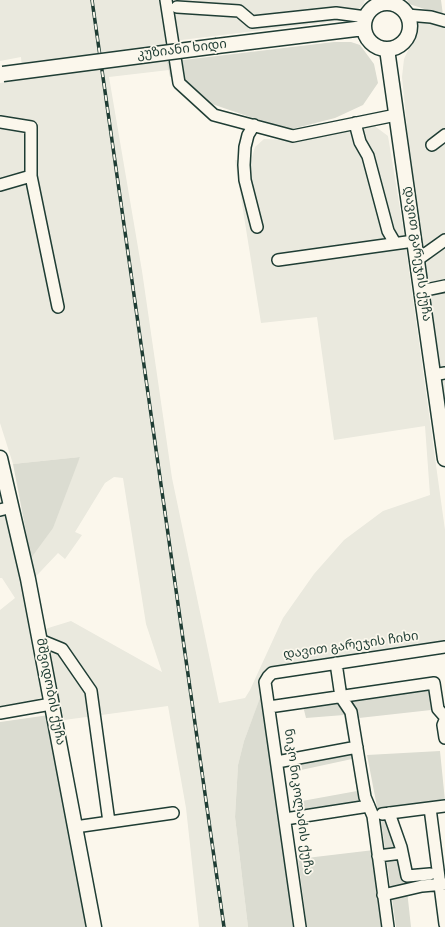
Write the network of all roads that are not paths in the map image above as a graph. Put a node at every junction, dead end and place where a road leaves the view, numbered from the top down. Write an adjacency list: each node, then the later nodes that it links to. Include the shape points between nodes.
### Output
1 (166, 0): 13 (street, via 179,83 214,114)
2 (378, 3): 3 (main road); 7 (main road)
3 (396, 3): 5 (main road)
4 (177, 7): 7 (street, via 239,11 252,22 336,13)
5 (407, 15): 6 (street, via 431,16); 8 (main road, via 410,31 406,39 400,45)
6 (445, 21)
7 (365, 22): 8 (main road, via 366,35 374,45); 9 (main road, კუზიანი ხიდი, bridge, via 217,46)
8 (387, 49): 10 (main road, დავით გარეჯის ქუჩა)
9 (2, 74)
10 (396, 115): 12 (street); 20 (main road, დავით გარეჯის ქუჩა)
11 (0, 122): 16 (street, via 30,127)
12 (355, 123): 13 (street, via 293,136); 21 (street, via 360,142 368,156 388,231)
13 (254, 125): 18 (street, via 245,147 244,165 245,180)
14 (445, 135): 15 (street)
15 (432, 145)
16 (30, 176): 17 (street); 26 (street)
17 (0, 185)
18 (257, 227)
19 (445, 240): 23 (street)
20 (414, 241): 21 (street); 23 (main road, დავით გარეჯის ქუჩა)
21 (395, 243): 22 (street)
22 (278, 260)
23 (417, 260): 25 (main road, დავით გარეჯის ქუჩა)
24 (445, 286): 25 (street)
25 (421, 291): 27 (main road, დავით გარეჯის ქუჩა)
26 (58, 307)
27 (439, 374): 29 (main road, დავით გარეჯის ქუჩა)
28 (0, 458): 30 (main road, მშვიდობის ქუჩა)
29 (445, 459)
30 (6, 508): 31 (main road, მშვიდობის ქუჩა, via 28,579)
31 (40, 640): 36 (main road, მშვიდობის ქუჩა); 50 (street, via 62,649 91,691)
32 (445, 647): 33 (street, დავით გარეჯის ჩიხი)
33 (336, 663): 34 (street, დავით გარეჯის ჩიხი, via 272,673); 35 (street)
34 (265, 682): 37 (street, ნიკო ნიკოლაძის ქუჩა)
35 (341, 697): 37 (street); 39 (street, via 434,684 438,709); 42 (street, via 351,712)
36 (52, 704): 38 (street); 51 (main road, მშვიდობის ქუჩა)
37 (269, 707): 43 (street, ნიკო ნიკოლაძის ქუჩა)
38 (0, 713)
39 (445, 717)
40 (445, 720): 41 (street)
41 (445, 738)
42 (357, 747): 43 (street); 46 (street, via 365,797)
43 (277, 762): 49 (street, ნიკო ნიკოლაძის ქუჩა)
44 (445, 806): 45 (street)
45 (430, 808): 48 (street); 55 (street)
46 (371, 811): 48 (street); 49 (street); 53 (street)
47 (173, 813): 50 (street)
48 (389, 813): 52 (street)
49 (285, 819): 59 (street, ნიკო ნიკოლაძის ქუჩა)
50 (109, 822): 51 (street)
51 (75, 827): 58 (main road, მშვიდობის ქუჩა)
52 (402, 853): 53 (street); 54 (street, via 407,876)
53 (378, 856): 56 (street)
54 (430, 874)
55 (443, 884): 56 (street); 57 (street)
56 (383, 895): 60 (street)
57 (445, 924)
58 (94, 927)
59 (300, 927)
60 (388, 927)

